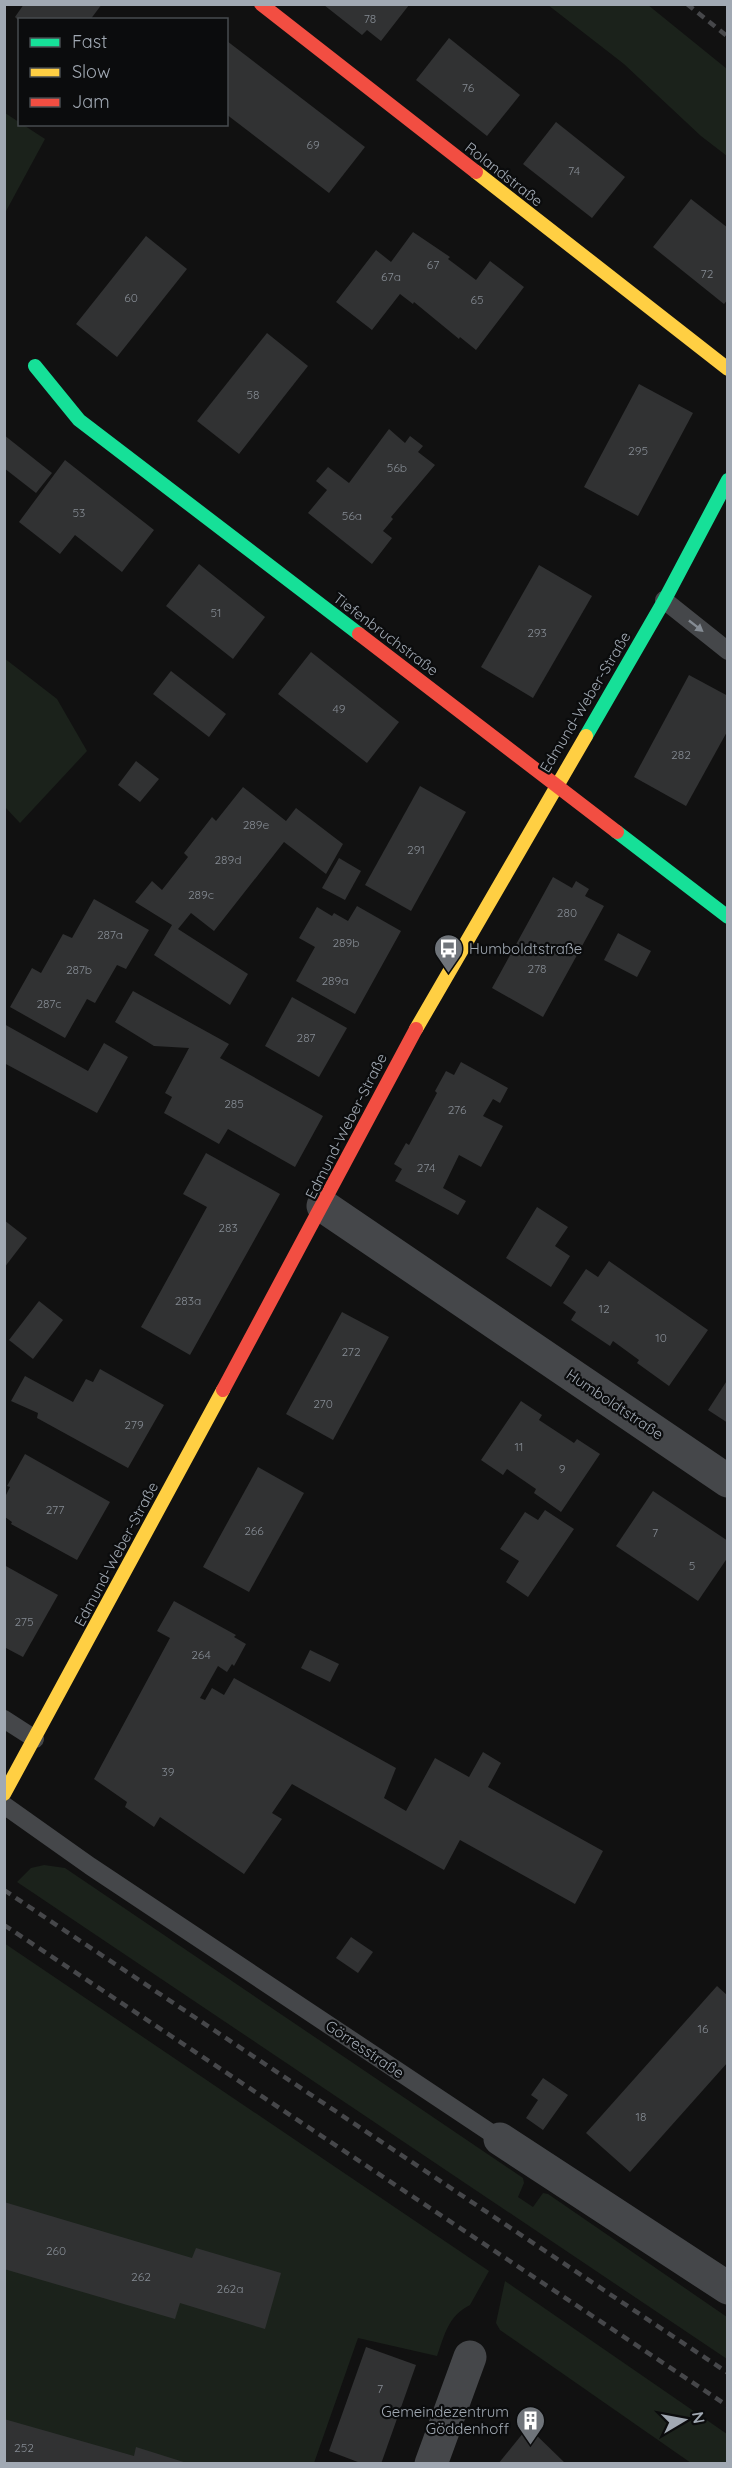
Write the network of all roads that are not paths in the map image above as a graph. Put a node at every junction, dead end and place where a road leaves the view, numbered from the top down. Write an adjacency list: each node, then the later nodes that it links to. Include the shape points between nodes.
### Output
1 (261, 4): 3 (street, Rolandstraße)
2 (35, 366): 7 (street, Tiefenbruchstraße, via 80,420)
3 (728, 369)
4 (728, 480): 5 (street, Edmund-Weber-Straße)
5 (664, 600): 6 (lane, one-way to 6); 7 (street, Edmund-Weber-Straße)
6 (728, 651)
7 (555, 784): 8 (street, Tiefenbruchstraße); 9 (street, Edmund-Weber-Straße, via 365,1120)
8 (728, 917)
9 (323, 1206): 10 (street, Humboldtstraße); 12 (street, Edmund-Weber-Straße)
10 (728, 1481)
11 (4, 1719): 12 (lane)
12 (35, 1739): 13 (street, Edmund-Weber-Straße)
13 (4, 1794)
14 (4, 1805): 15 (lane, Görresstraße)
15 (500, 2139): 16 (street, Görresstraße)
16 (728, 2289)
17 (470, 2357): 18 (street)
18 (431, 2463)

